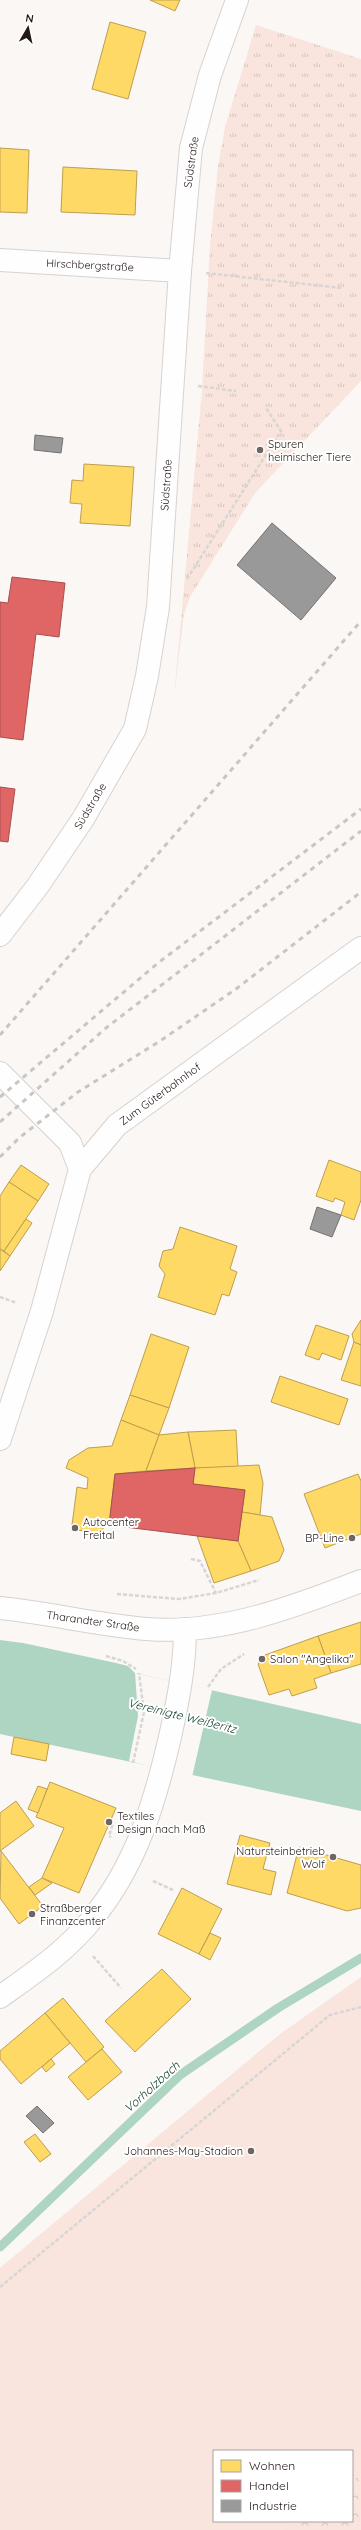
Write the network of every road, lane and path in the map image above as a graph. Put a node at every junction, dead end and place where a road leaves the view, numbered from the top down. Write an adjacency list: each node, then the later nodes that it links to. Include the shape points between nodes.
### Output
1 (237, 0): 3 (street, Südstraße, via 210,75 191,148)
2 (0, 260): 3 (street, Hirschbergstraße)
3 (180, 271): 10 (street, Südstraße, via 158,607 147,676 134,729 83,820)
4 (203, 272): 5 (path)
5 (341, 288)
6 (194, 385): 7 (path)
7 (236, 391)
8 (266, 408): 9 (path, via 281,431)
9 (185, 582)
10 (0, 935)
11 (361, 948): 13 (street, Zum Güterbahnhof, via 117,1125)
12 (0, 1073): 13 (street, via 70,1143)
13 (80, 1169): 16 (street, Zum Güterbahnhof, via 42,1311)
14 (0, 1297): 15 (path)
15 (19, 1304)
16 (0, 1439)
17 (191, 1559): 20 (path, via 200,1561)
18 (259, 1580): 20 (path)
19 (361, 1581): 23 (street, Tharandter Straße, via 269,1613 228,1623)
20 (216, 1593): 21 (path, via 179,1599)
21 (117, 1594)
22 (0, 1608): 23 (street, Tharandter Straße, via 148,1629)
23 (185, 1629): 36 (street, via 181,1685 163,1767 147,1822 133,1855 92,1920 59,1951)
24 (244, 1654): 28 (path, via 221,1669)
25 (106, 1656): 26 (path, via 123,1660)
26 (136, 1669)
27 (139, 1673): 29 (path, via 144,1712)
28 (209, 1685)
29 (133, 1763)
30 (109, 1822): 31 (path, via 113,1823)
31 (109, 1836)
32 (153, 1881): 33 (path)
33 (174, 1890)
34 (93, 1956): 35 (path)
35 (121, 1988)
36 (0, 1997)
37 (361, 2007): 38 (path, via 330,2015)
38 (0, 2287)

